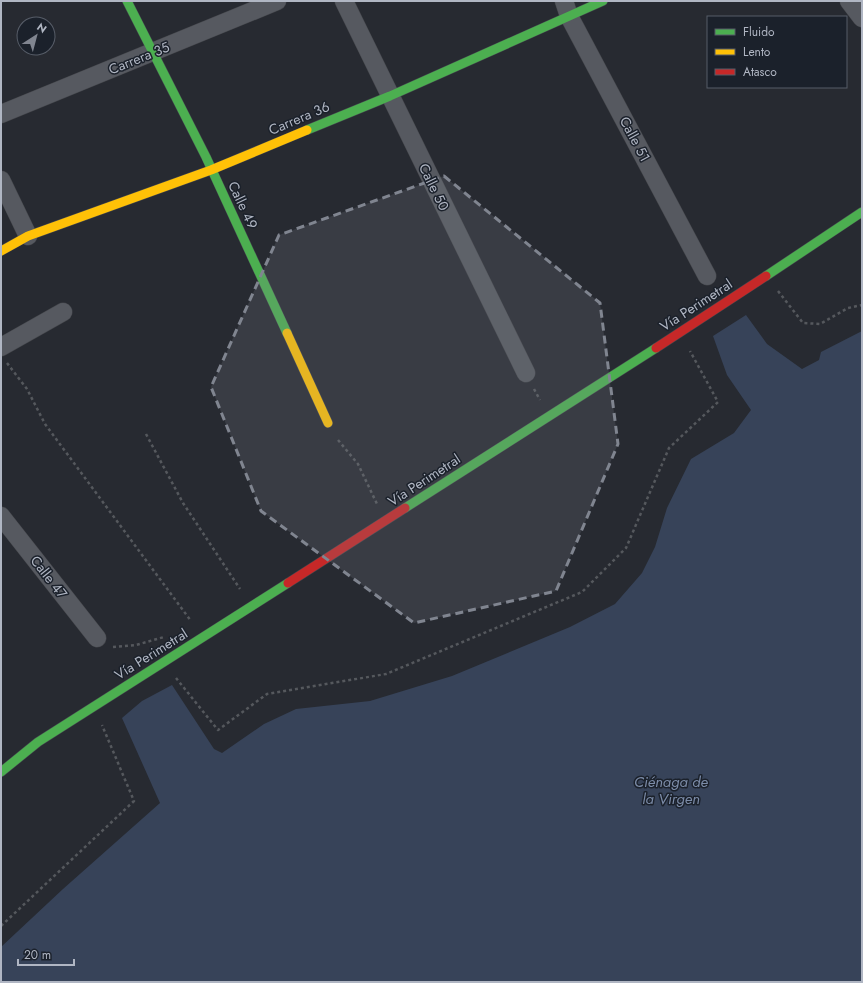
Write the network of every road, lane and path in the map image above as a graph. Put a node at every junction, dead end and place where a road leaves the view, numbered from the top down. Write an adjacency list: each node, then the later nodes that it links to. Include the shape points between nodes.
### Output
1 (126, 1): 8 (street, Calle 49)
2 (277, 1): 8 (street, Carrera 35)
3 (344, 1): 9 (street, Calle 50)
4 (603, 1): 6 (street, Carrera 36)
5 (849, 1): 7 (street)
6 (567, 8): 9 (street, Carrera 36); 16 (street, Calle 51)
7 (862, 18)
8 (154, 52): 10 (street, Carrera 35); 11 (street, Calle 49)
9 (390, 96): 11 (street, Carrera 36); 22 (street, Calle 50)
10 (1, 114)
11 (211, 170): 14 (street, Carrera 36); 24 (street, Calle 49)
12 (1, 180): 14 (street)
13 (862, 212): 23 (street, Vía Perimetral, via 680,333)
14 (28, 236): 15 (street, Carrera 36)
15 (1, 251)
16 (707, 276)
17 (776, 288): 18 (path, via 803,323 820,324 848,308)
18 (862, 305)
19 (63, 312): 21 (street)
20 (687, 346): 32 (path, via 718,402 669,448 626,548 582,592 386,674 267,694 218,730)
21 (3, 354): 29 (path, via 27,389 45,424)
22 (526, 374): 23 (path)
23 (548, 416): 34 (street, Vía Perimetral, via 38,742)
24 (328, 422): 26 (path, via 338,441 358,464)
25 (146, 434): 28 (path, via 183,503)
26 (380, 510)
27 (1, 516): 31 (street, Calle 47)
28 (240, 590)
29 (196, 628)
30 (169, 636): 31 (path, via 120,648 108,646)
31 (97, 638)
32 (174, 675)
33 (101, 722): 35 (path, via 134,801)
34 (1, 772)
35 (1, 926)

